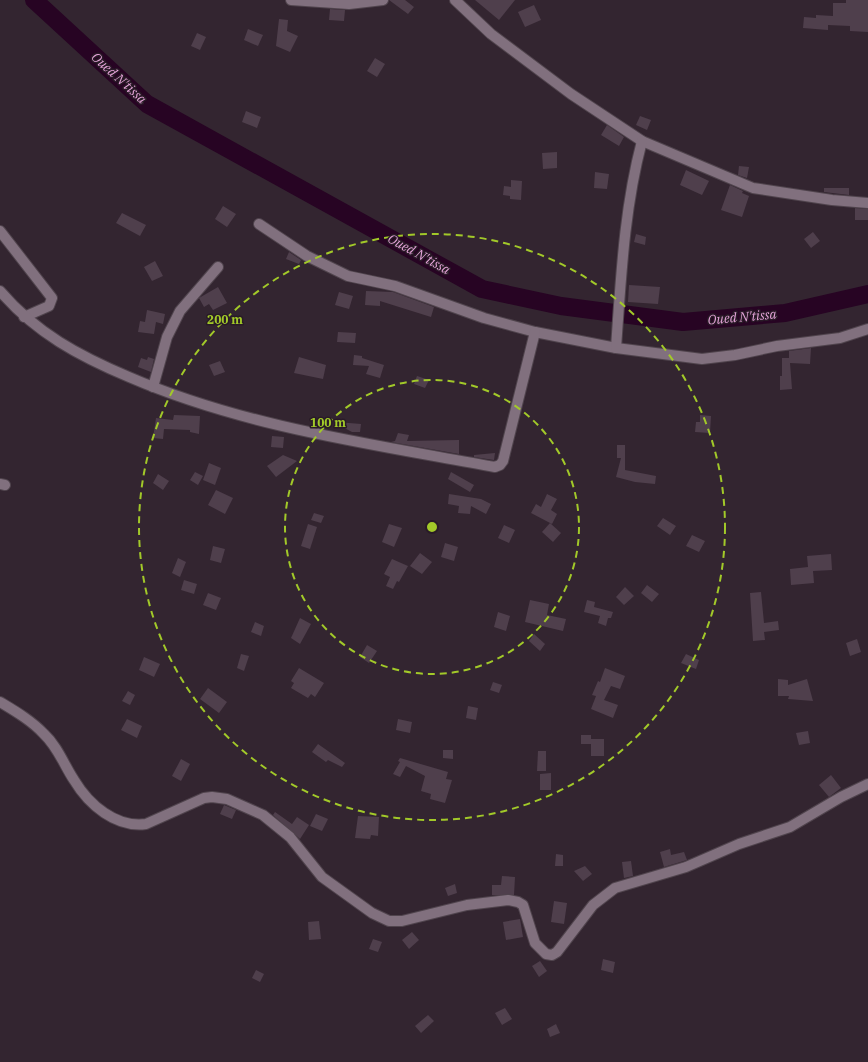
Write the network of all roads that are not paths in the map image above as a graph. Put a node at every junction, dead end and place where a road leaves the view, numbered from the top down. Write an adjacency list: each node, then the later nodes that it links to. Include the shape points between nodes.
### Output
1 (291, 0): 2 (street, via 349,4)
2 (383, 0)
3 (455, 0): 4 (street, via 491,34 571,94)
4 (642, 142): 5 (street, via 753,188); 13 (street, via 627,215)
5 (868, 203)
6 (259, 224): 12 (street, via 307,256 348,276 395,286 484,318)
7 (0, 231): 10 (street, via 52,298 49,306)
8 (218, 266): 14 (street, via 180,311 166,337)
9 (0, 291): 10 (street)
10 (24, 317): 14 (street, via 55,340 91,361)
11 (868, 329): 13 (street, via 840,338 702,359)
12 (535, 332): 13 (street); 14 (street, via 503,461 495,466 309,434 229,413)
13 (616, 348)
14 (153, 387)
15 (0, 702): 16 (street, via 45,734 58,751 74,782 92,803 109,816 124,823 146,824 204,798 220,797 263,815 290,837 322,877 372,913 396,922 467,905 508,900 518,902 523,905 535,944 546,954 552,955 593,905 615,888 686,866 790,827)
16 (868, 784)

